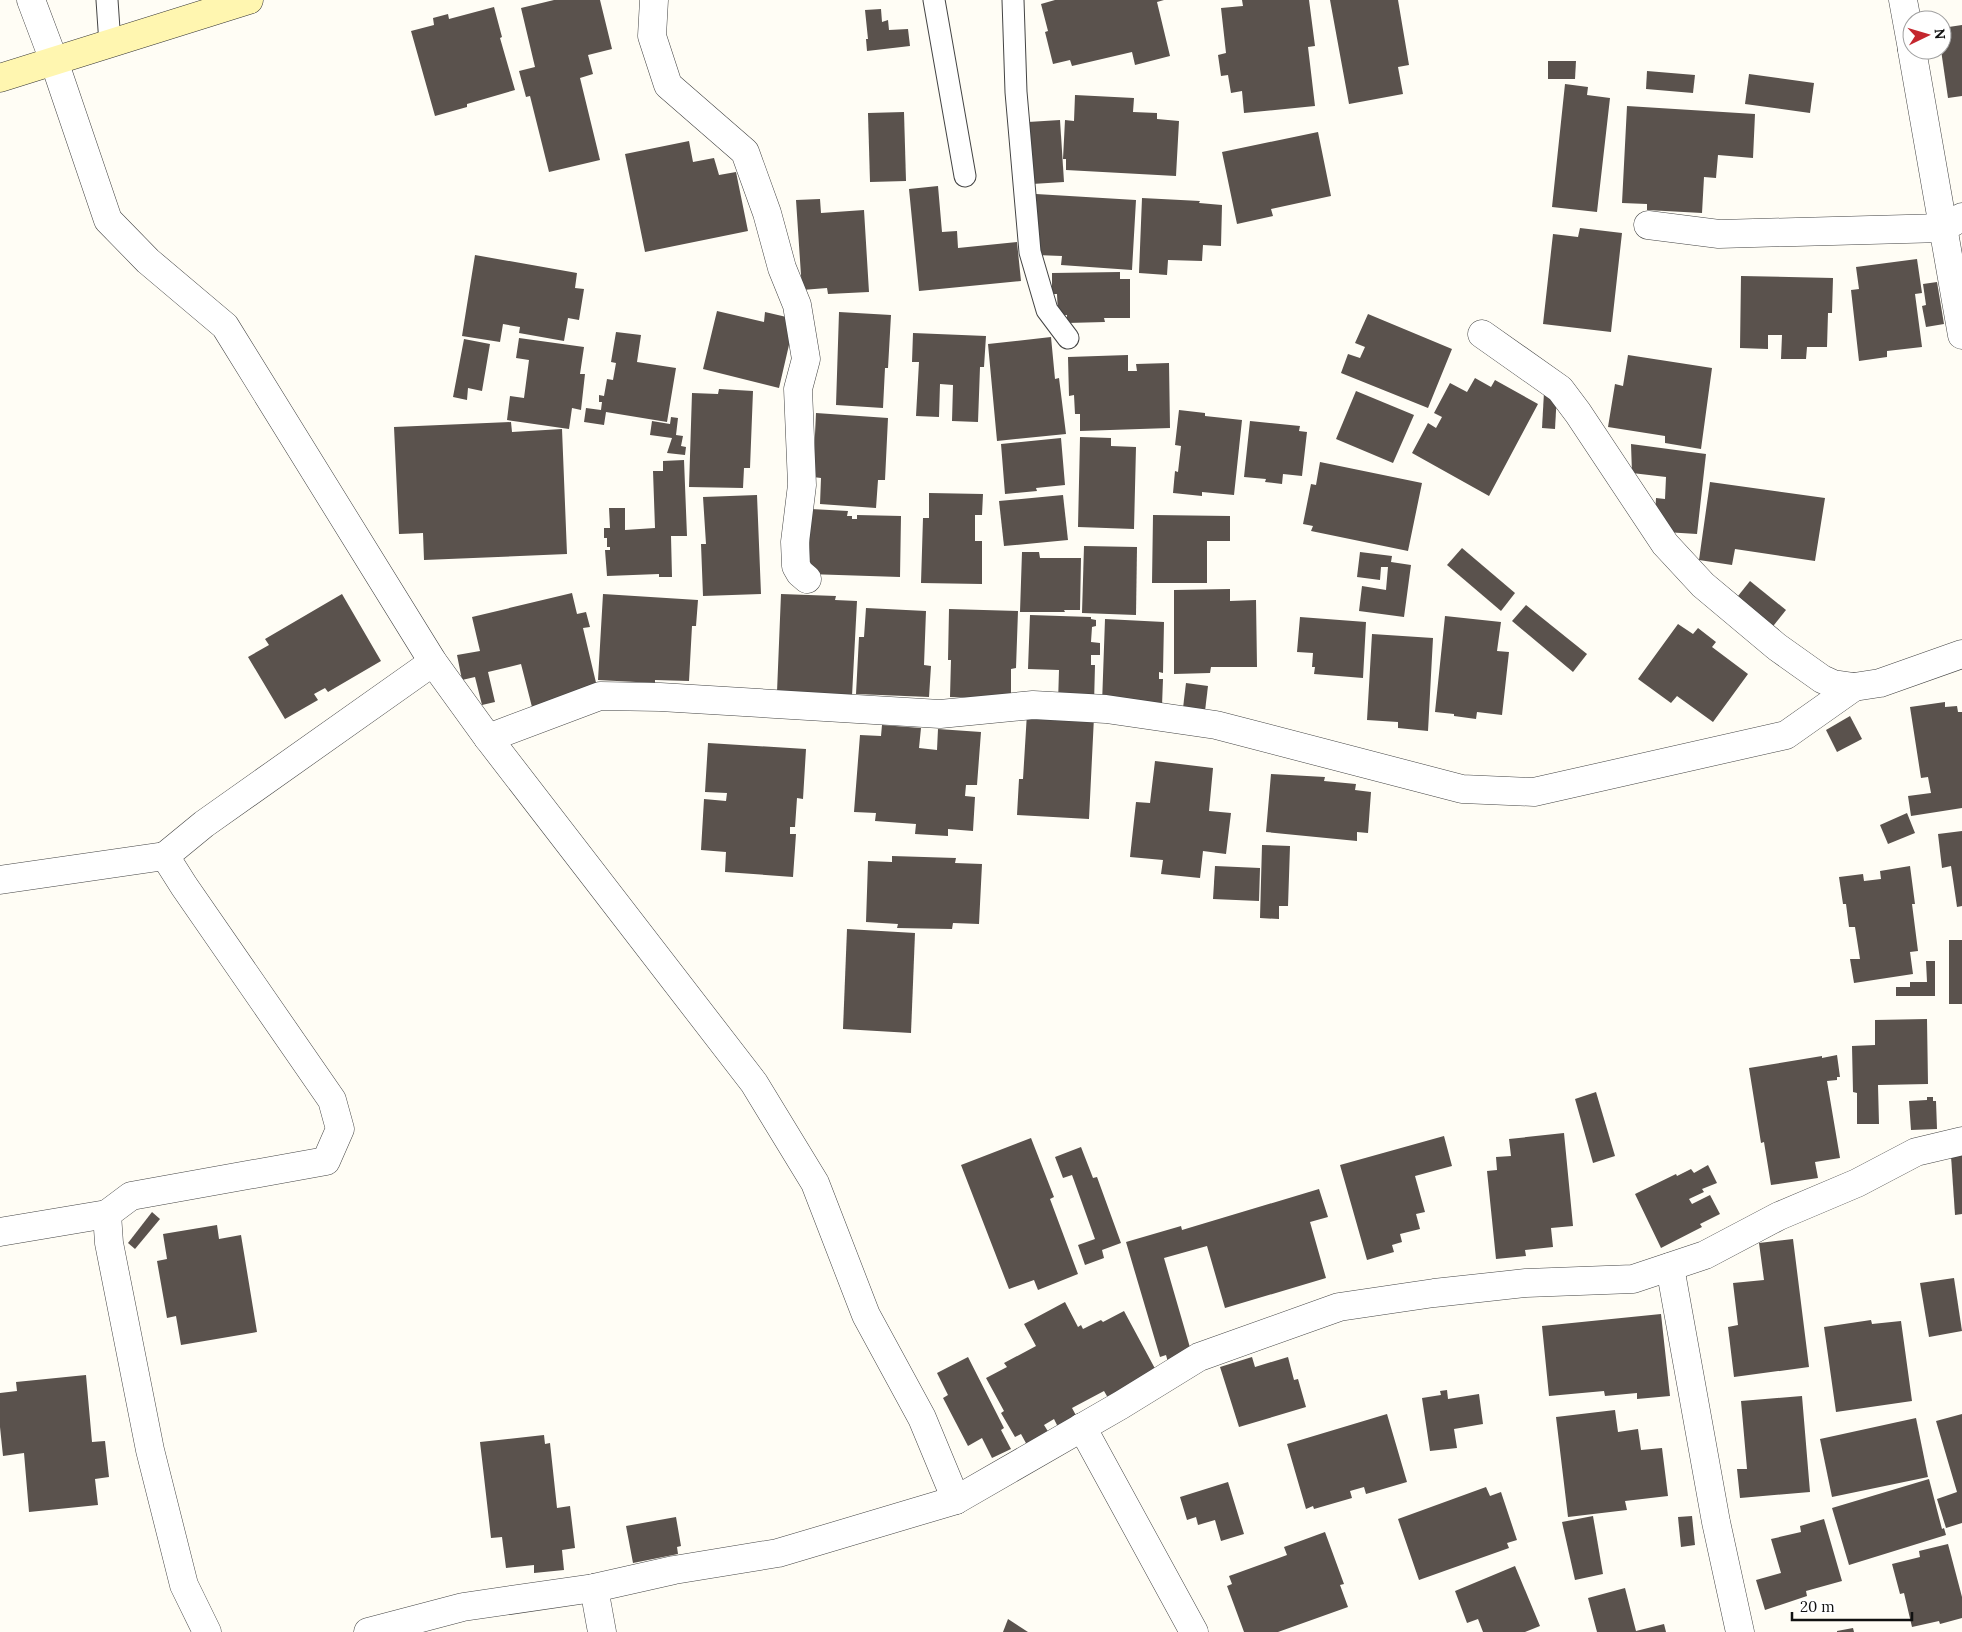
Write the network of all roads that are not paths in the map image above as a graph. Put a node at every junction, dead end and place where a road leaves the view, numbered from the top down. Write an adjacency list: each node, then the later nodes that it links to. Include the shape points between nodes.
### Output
1 (31, 0): 9 (street)
2 (107, 0): 7 (lane)
3 (249, 0): 7 (main road)
4 (654, 0): 17 (street, via 652,36 668,85 745,152 782,268 798,305 806,359 798,389 802,485 795,542 796,566)
5 (934, 0): 11 (lane)
6 (1013, 0): 16 (lane, via 1016,92 1030,252 1048,310)
7 (110, 44): 9 (main road)
8 (1915, 60): 12 (street)
9 (54, 61): 10 (main road); 19 (street, via 108,220 148,261 225,326)
10 (0, 78)
11 (965, 176)
12 (1952, 222): 13 (street, via 1718,234); 15 (street)
13 (1648, 225)
14 (1482, 334): 20 (street, via 1560,389 1665,544 1703,585 1777,647 1822,679)
15 (1962, 335)
16 (1068, 338)
17 (807, 579)
18 (1962, 654): 20 (street, via 1880,683)
19 (433, 662): 21 (street); 22 (street, via 204,824)
20 (1854, 687): 21 (street, via 1786,735 1534,792 1462,789 1216,725 1106,709 1033,705 940,714 708,699 600,696)
21 (488, 738): 29 (street, via 754,1083 816,1183 866,1315 922,1418)
22 (165, 856): 23 (street); 25 (street, via 332,1100 340,1129 326,1161 132,1196)
23 (0, 880)
24 (1962, 1141): 27 (street, via 1916,1152 1857,1183 1779,1216 1705,1255)
25 (107, 1214): 26 (street); 31 (street, via 150,1450 184,1585)
26 (0, 1232)
27 (1670, 1267): 28 (street, via 1633,1279 1526,1283 1339,1307 1199,1356); 35 (street, via 1716,1522)
28 (1082, 1427): 29 (street); 34 (street)
29 (956, 1500): 30 (street, via 778,1553 674,1570)
30 (594, 1588): 32 (street, via 463,1607); 33 (street)
31 (207, 1632)
32 (368, 1632)
33 (602, 1632)
34 (1194, 1632)
35 (1740, 1632)

